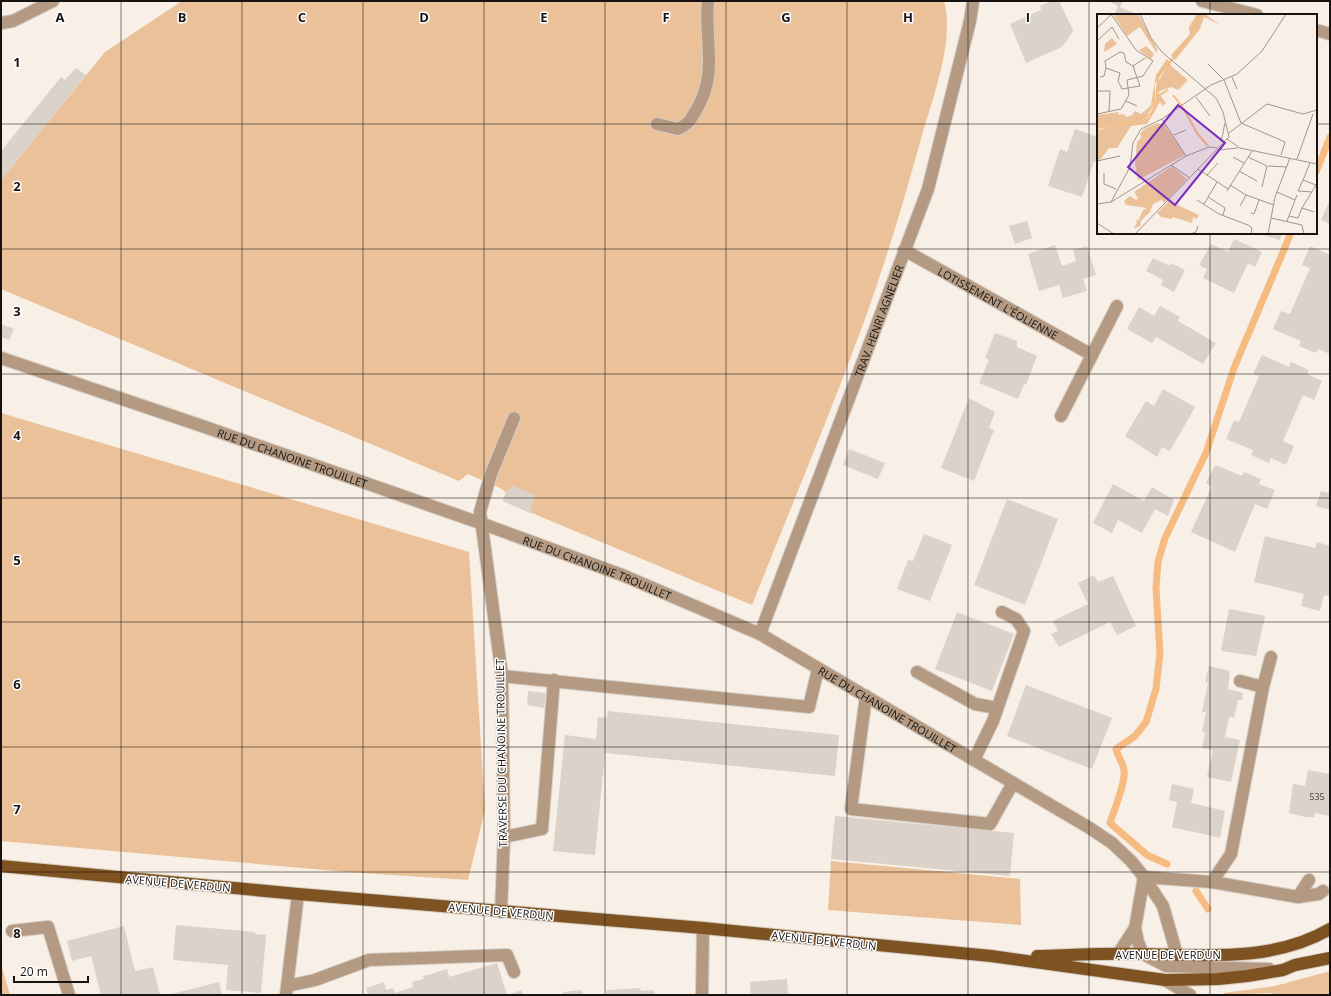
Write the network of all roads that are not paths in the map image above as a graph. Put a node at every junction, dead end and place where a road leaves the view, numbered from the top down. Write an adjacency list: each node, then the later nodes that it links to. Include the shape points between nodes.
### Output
1 (53, 1): 6 (street, via 13,21)
2 (708, 1): 9 (street, via 710,77 702,100 689,123 678,129)
3 (973, 1): 10 (street, TRAV. HENRI AGNELIER, via 928,189)
4 (1202, 1): 5 (street)
5 (1254, 14)
6 (1, 23)
7 (1317, 30): 8 (street)
8 (1330, 34)
9 (657, 124)
10 (904, 250): 12 (street, LOTISSEMENT L'ÉOLIENNE); 18 (street, TRAV. HENRI AGNELIER)
11 (1117, 306): 12 (street)
12 (1092, 355): 14 (street)
13 (1, 358): 16 (street, RUE DU CHANOINE TROUILLET)
14 (1061, 416)
15 (514, 418): 16 (street, TRAVERSE DU CHANOINE TROUILLET, via 491,474 480,512)
16 (482, 524): 18 (street, RUE DU CHANOINE TROUILLET, via 622,575); 22 (street, TRAVERSE DU CHANOINE TROUILLET)
17 (1002, 612): 27 (street, via 1016,619 1024,631)
18 (760, 634): 20 (street, RUE DU CHANOINE TROUILLET)
19 (1271, 657): 25 (street)
20 (818, 668): 23 (street, via 809,707); 26 (street, RUE DU CHANOINE TROUILLET)
21 (917, 672): 27 (street, via 975,704)
22 (502, 676): 23 (street); 30 (street, TRAVERSE DU CHANOINE TROUILLET)
23 (554, 680): 30 (street, via 542,829)
24 (1240, 680): 25 (street)
25 (1263, 686): 34 (street, via 1231,854)
26 (866, 696): 28 (street, RUE DU CHANOINE TROUILLET); 29 (street, via 851,809 990,824)
27 (997, 708): 28 (street)
28 (974, 760): 29 (street, RUE DU CHANOINE TROUILLET)
29 (1013, 783): 32 (street, RUE DU CHANOINE TROUILLET, via 1112,843)
30 (504, 837): 38 (street, TRAVERSE DU CHANOINE TROUILLET)
31 (1, 866): 36 (main road, AVENUE DE VERDUN)
32 (1144, 877): 34 (street); 40 (street); 45 (street, RUE DU CHANOINE TROUILLET, via 1163,906)
33 (1309, 880): 37 (street)
34 (1212, 882): 37 (street)
35 (1323, 891): 37 (street)
36 (298, 894): 38 (main road, AVENUE DE VERDUN); 51 (street)
37 (1298, 897)
38 (501, 912): 39 (main road, AVENUE DE VERDUN)
39 (703, 928): 46 (main road, AVENUE DE VERDUN); 53 (street)
40 (1135, 928): 43 (street); 44 (street)
41 (1330, 929): 45 (main road, AVENUE DE VERDUN, via 1296,943 1250,954)
42 (12, 931): 52 (street, via 48,927)
43 (1118, 954): 44 (main road, AVENUE DE VERDUN); 46 (main road, AVENUE DE VERDUN)
44 (1143, 954): 45 (main road, AVENUE DE VERDUN); 48 (street, via 1166,966)
45 (1177, 955)
46 (1001, 957): 50 (main road, AVENUE DE VERDUN)
47 (1330, 958): 48 (main road, AVENUE DE VERDUN)
48 (1283, 970): 50 (main road, AVENUE DE VERDUN, via 1218,979)
49 (514, 972): 51 (street, via 507,955 369,960)
50 (1165, 980): 54 (street)
51 (286, 990)
52 (69, 995)
53 (702, 995)
54 (1190, 995)

